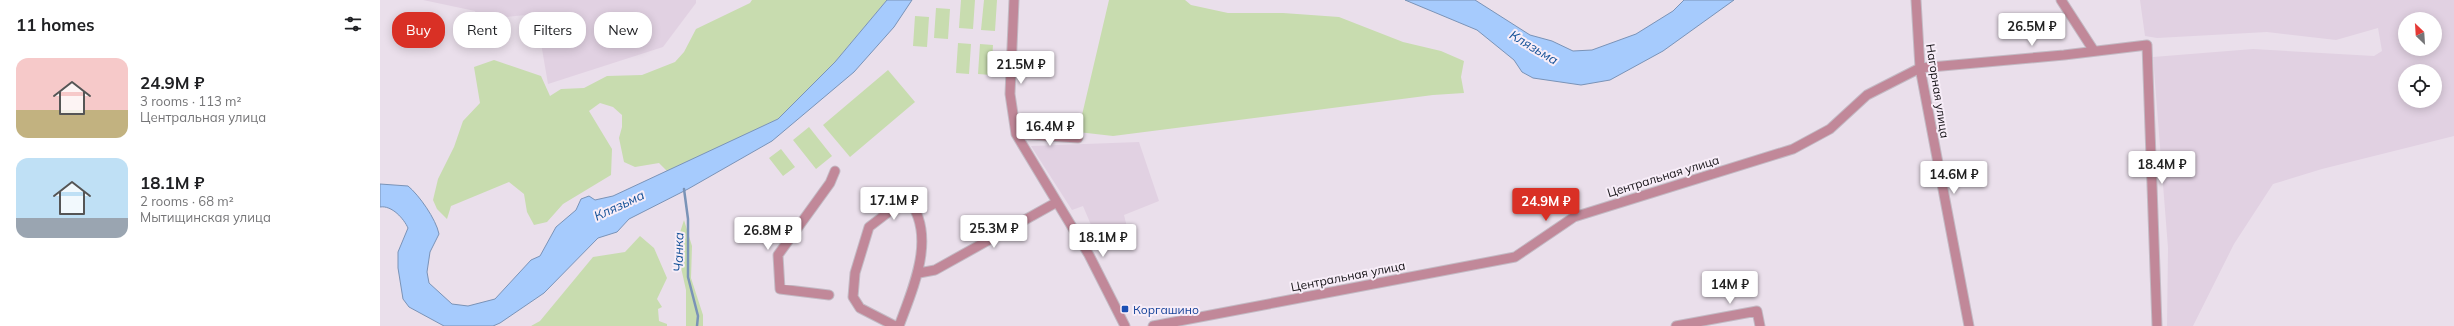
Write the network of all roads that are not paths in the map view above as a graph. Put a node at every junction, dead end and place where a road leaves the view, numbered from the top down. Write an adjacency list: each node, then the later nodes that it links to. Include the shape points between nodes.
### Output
1 (1014, 0): 6 (street, via 1010,94)
2 (1916, 0): 5 (street, Нагорная улица)
3 (2061, 0): 4 (street)
4 (2094, 51): 5 (street, Центральная улица); 19 (street, Центральная улица, via 2146,45)
5 (1920, 68): 15 (street, Центральная улица, via 1867,95 1830,129 1810,142 1574,216 1515,257); 18 (street, Нагорная улица)
6 (1016, 134): 7 (street); 9 (street)
7 (1078, 138)
8 (835, 171): 11 (street, via 830,183 778,255 780,289)
9 (1056, 202): 10 (street, via 935,270); 14 (street, via 1090,255)
10 (919, 273): 12 (street, via 921,231 913,204 907,198 869,227 855,273 854,296 860,308); 13 (street)
11 (830, 295)
12 (895, 326)
13 (900, 326)
14 (1125, 326)
15 (1153, 326)
16 (1676, 326): 17 (street, via 1757,311)
17 (1760, 326)
18 (1969, 326)
19 (2157, 326)

